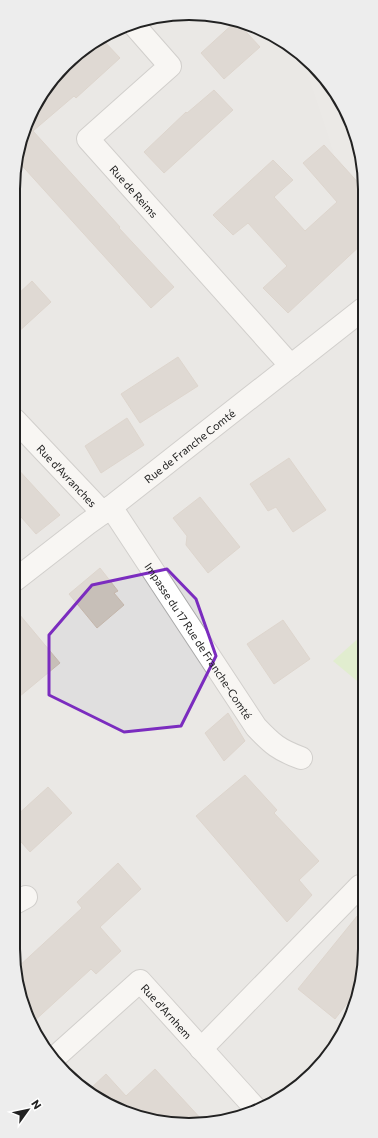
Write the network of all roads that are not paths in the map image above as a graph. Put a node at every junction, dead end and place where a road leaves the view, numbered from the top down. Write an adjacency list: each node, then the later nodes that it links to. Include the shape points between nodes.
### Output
1 (137, 28): 3 (street, Rue de Reims, via 170,66 88,139)
2 (358, 313): 3 (street, Rue de Franche Comté)
3 (291, 366): 5 (street, Rue de Franche Comté)
4 (20, 425): 5 (street, Rue d'Avranches)
5 (107, 510): 6 (street, Rue de Franche Comté); 7 (street, Impasse du 17 Rue de Franche-Comté, via 256,727 283,751)
6 (20, 576)
7 (301, 758)
8 (358, 888): 9 (street)
9 (201, 1049): 10 (street, Rue d'Arnhem, via 140,981); 11 (street, Rue d'Arnhem)
10 (58, 1055)
11 (253, 1105)

